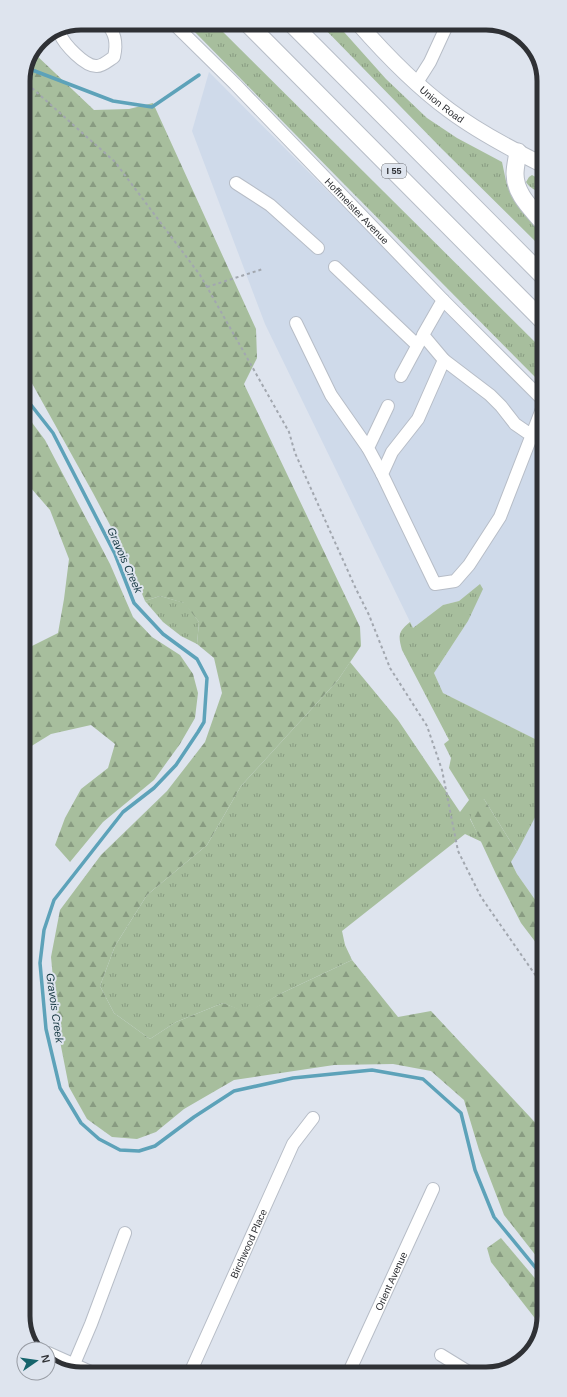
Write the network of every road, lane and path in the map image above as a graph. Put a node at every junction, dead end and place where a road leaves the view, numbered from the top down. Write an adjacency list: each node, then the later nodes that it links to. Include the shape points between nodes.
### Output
1 (111, 30): 7 (street, via 117,47 114,57 97,66 84,62 63,41)
2 (180, 30): 19 (street, Hoffmeister Avenue)
3 (254, 30): 20 (highway, I 55)
4 (299, 30): 17 (highway)
5 (364, 30): 8 (main road, Union Road)
6 (445, 30): 8 (street, via 430,62)
7 (61, 34)
8 (416, 84): 10 (main road, Union Road, via 470,124)
9 (30, 86): 18 (path, via 115,162)
10 (518, 152): 11 (main road, Union Road); 13 (highway, via 515,175 517,187)
11 (537, 162)
12 (236, 183): 14 (street, via 270,206)
13 (537, 215)
14 (318, 248)
15 (334, 267): 22 (street)
16 (263, 270): 18 (path)
17 (537, 270)
18 (207, 287): 31 (path, via 289,432 295,453 369,615 390,668 427,726 442,770 458,851 481,897)
19 (443, 300): 22 (street); 25 (street, Hoffmeister Avenue)
20 (537, 315)
21 (296, 323): 29 (street, via 331,395)
22 (420, 340): 23 (street); 24 (street)
23 (444, 360): 28 (street, via 490,395 515,424); 30 (street, via 418,419 392,452)
24 (401, 376)
25 (537, 394)
26 (388, 406): 29 (street)
27 (537, 422): 28 (street)
28 (532, 435): 30 (street, via 500,517 469,565 455,581 435,584)
29 (368, 448): 30 (street)
30 (382, 474)
31 (537, 977)
32 (313, 1118): 39 (street, Birchwood Place, via 293,1144)
33 (433, 1190): 40 (street, Orient Avenue)
34 (124, 1234): 37 (street)
35 (441, 1355): 41 (street)
36 (56, 1356): 37 (street)
37 (74, 1364): 38 (street)
38 (80, 1367)
39 (193, 1367)
40 (351, 1367)
41 (460, 1367)

